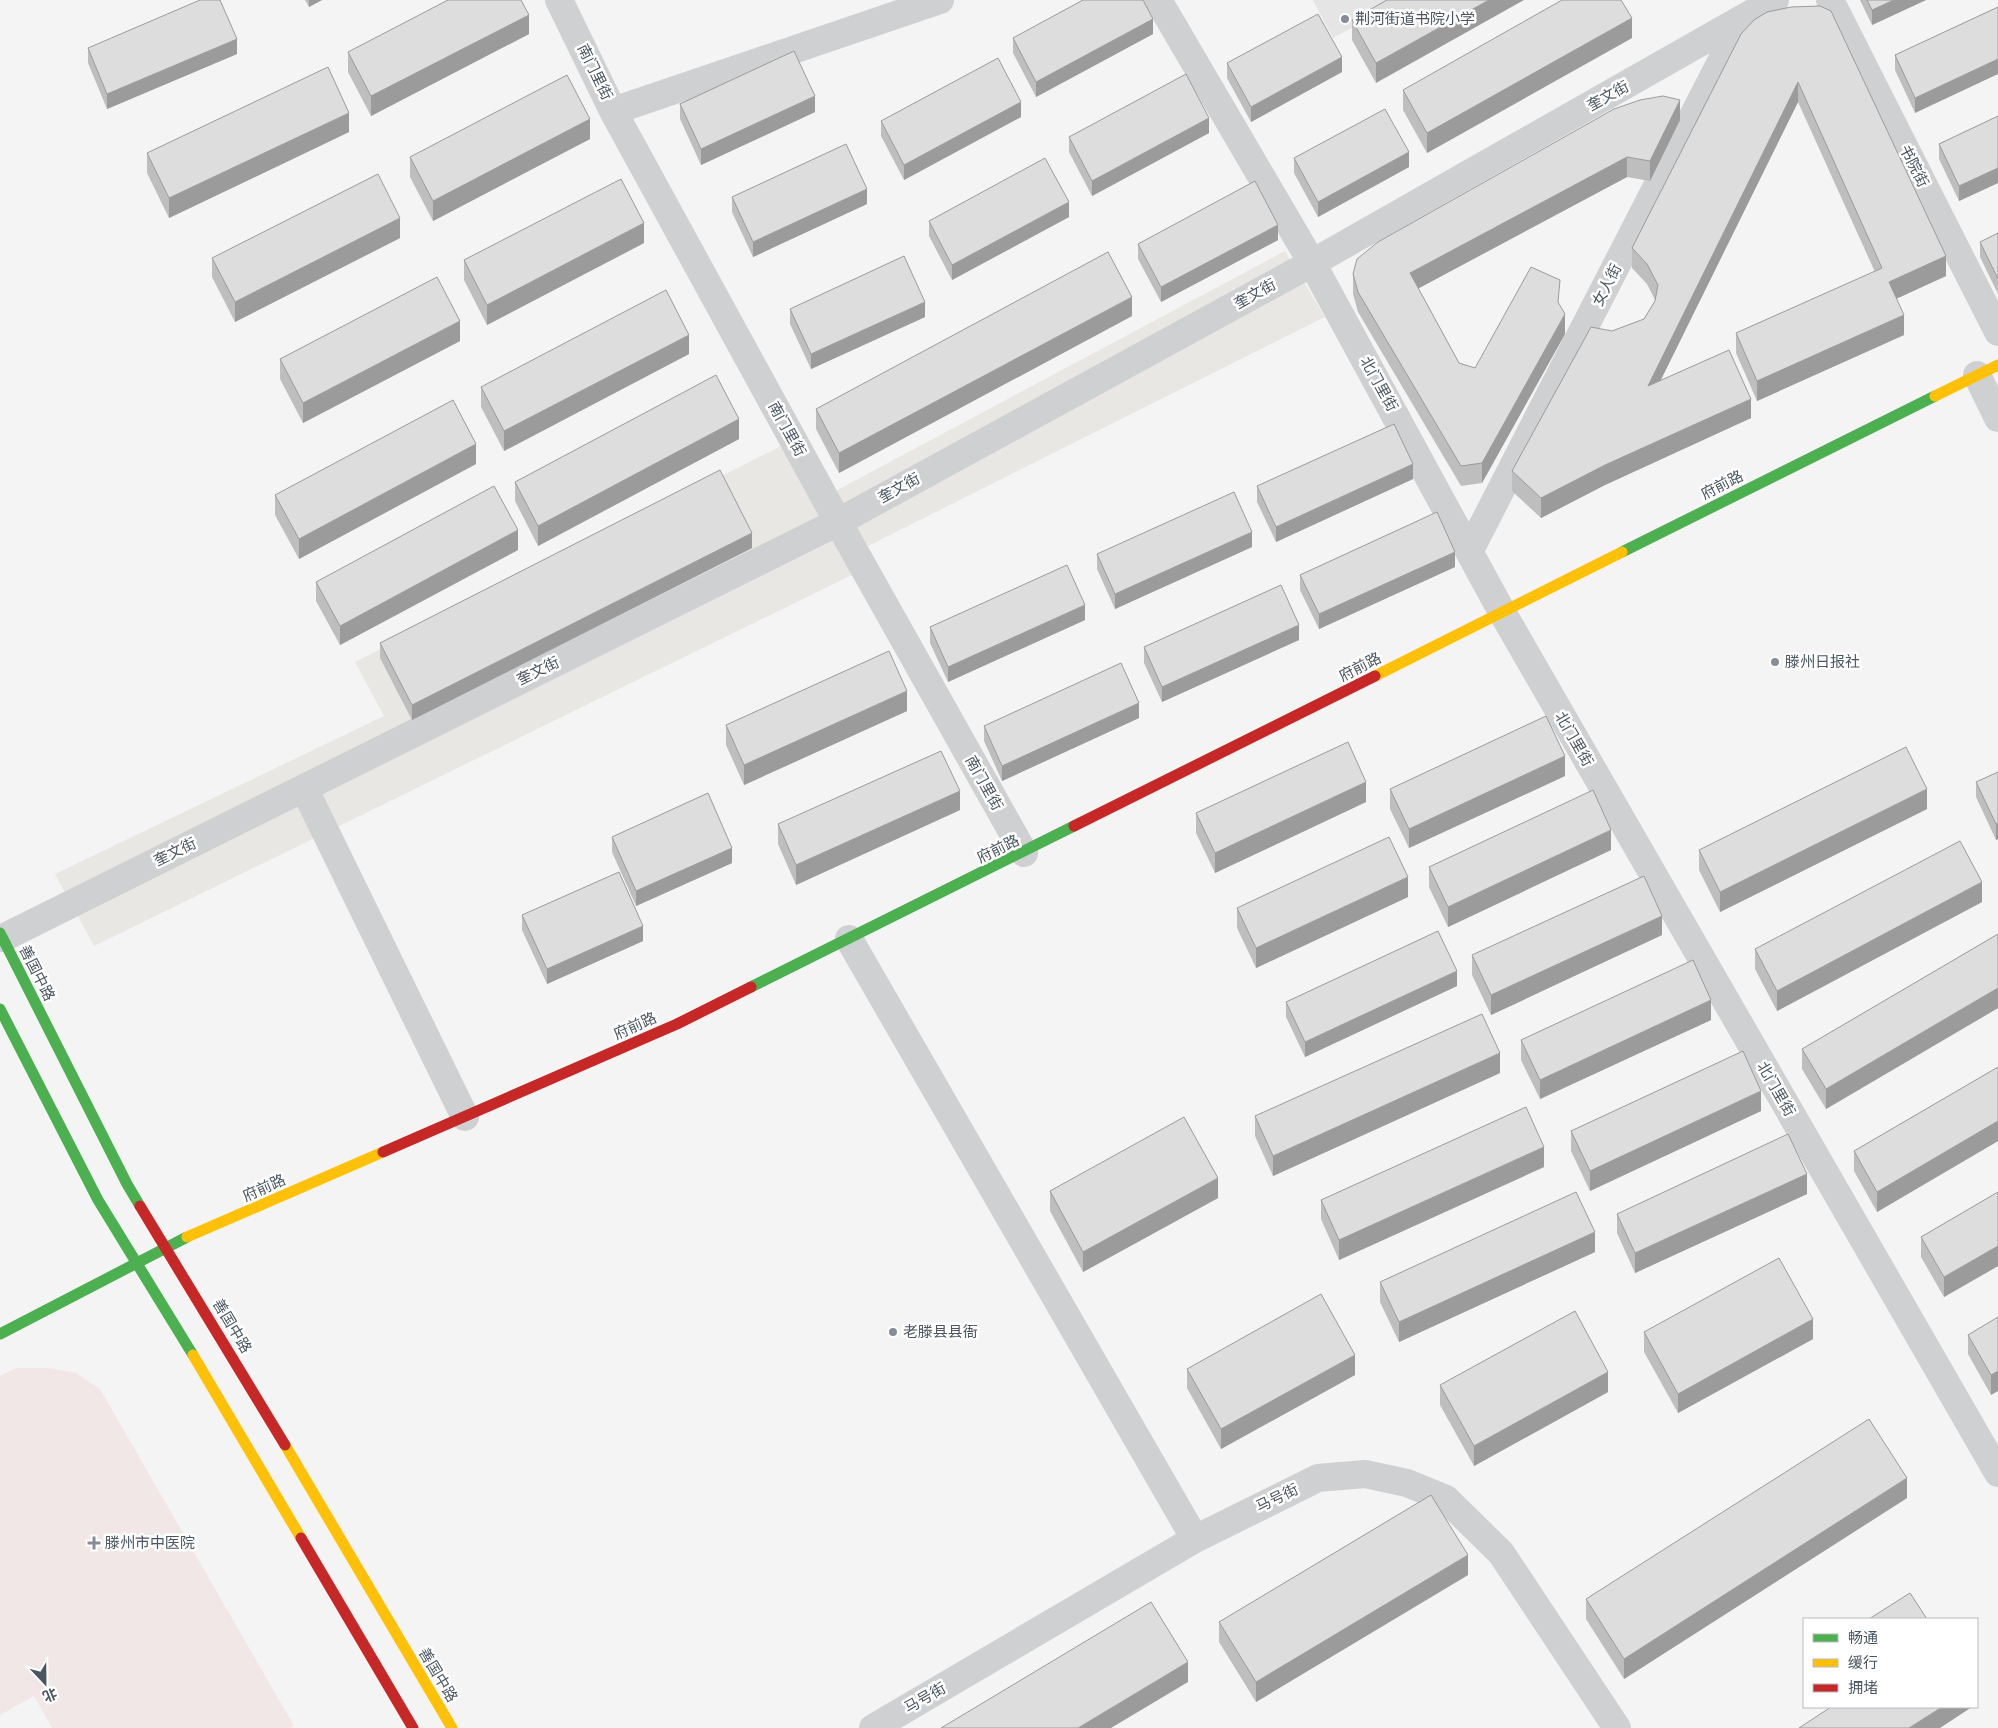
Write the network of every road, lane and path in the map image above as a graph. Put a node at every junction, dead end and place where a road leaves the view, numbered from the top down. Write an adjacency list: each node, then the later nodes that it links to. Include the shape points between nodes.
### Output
1 (559, 0): 7 (street, 南门里街)
2 (940, 0): 7 (street)
3 (1158, 0): 8 (street, 北门里街)
4 (1775, 0): 6 (street, 奎文街)
5 (1830, 0): 9 (street, 书院街)
6 (1743, 19): 8 (street, 奎文街); 13 (street, 女人街)
7 (614, 111): 12 (street, 南门里街)
8 (1312, 263): 12 (street, 奎文街); 13 (street, 北门里街)
9 (1998, 332)
10 (1987, 370): 11 (street); 14 (main road, 府前路)
11 (1998, 418)
12 (838, 522): 15 (street, 奎文街); 16 (street, 南门里街)
13 (1470, 550): 14 (street, 北门里街)
14 (1502, 612): 16 (main road, 府前路); 24 (street, 北门里街)
15 (304, 788): 17 (street, 奎文街); 20 (street)
16 (1024, 853): 18 (main road, 府前路)
17 (1, 935): 21 (main road, 善国中路, via 127,1184)
18 (849, 939): 20 (main road, 府前路, via 677,1024); 25 (street)
19 (0, 1009): 22 (main road, via 98,1200)
20 (465, 1116): 21 (main road, 府前路)
21 (166, 1246): 22 (main road, 府前路); 27 (main road, 善国中路)
22 (137, 1264): 23 (main road, 府前路); 26 (main road)
23 (0, 1334)
24 (1998, 1473)
25 (1195, 1538): 28 (street, 马号街); 29 (street, 马号街, via 1318,1478 1365,1474 1407,1483 1446,1499 1501,1553)
26 (413, 1728)
27 (452, 1728)
28 (873, 1728)
29 (1617, 1728)

